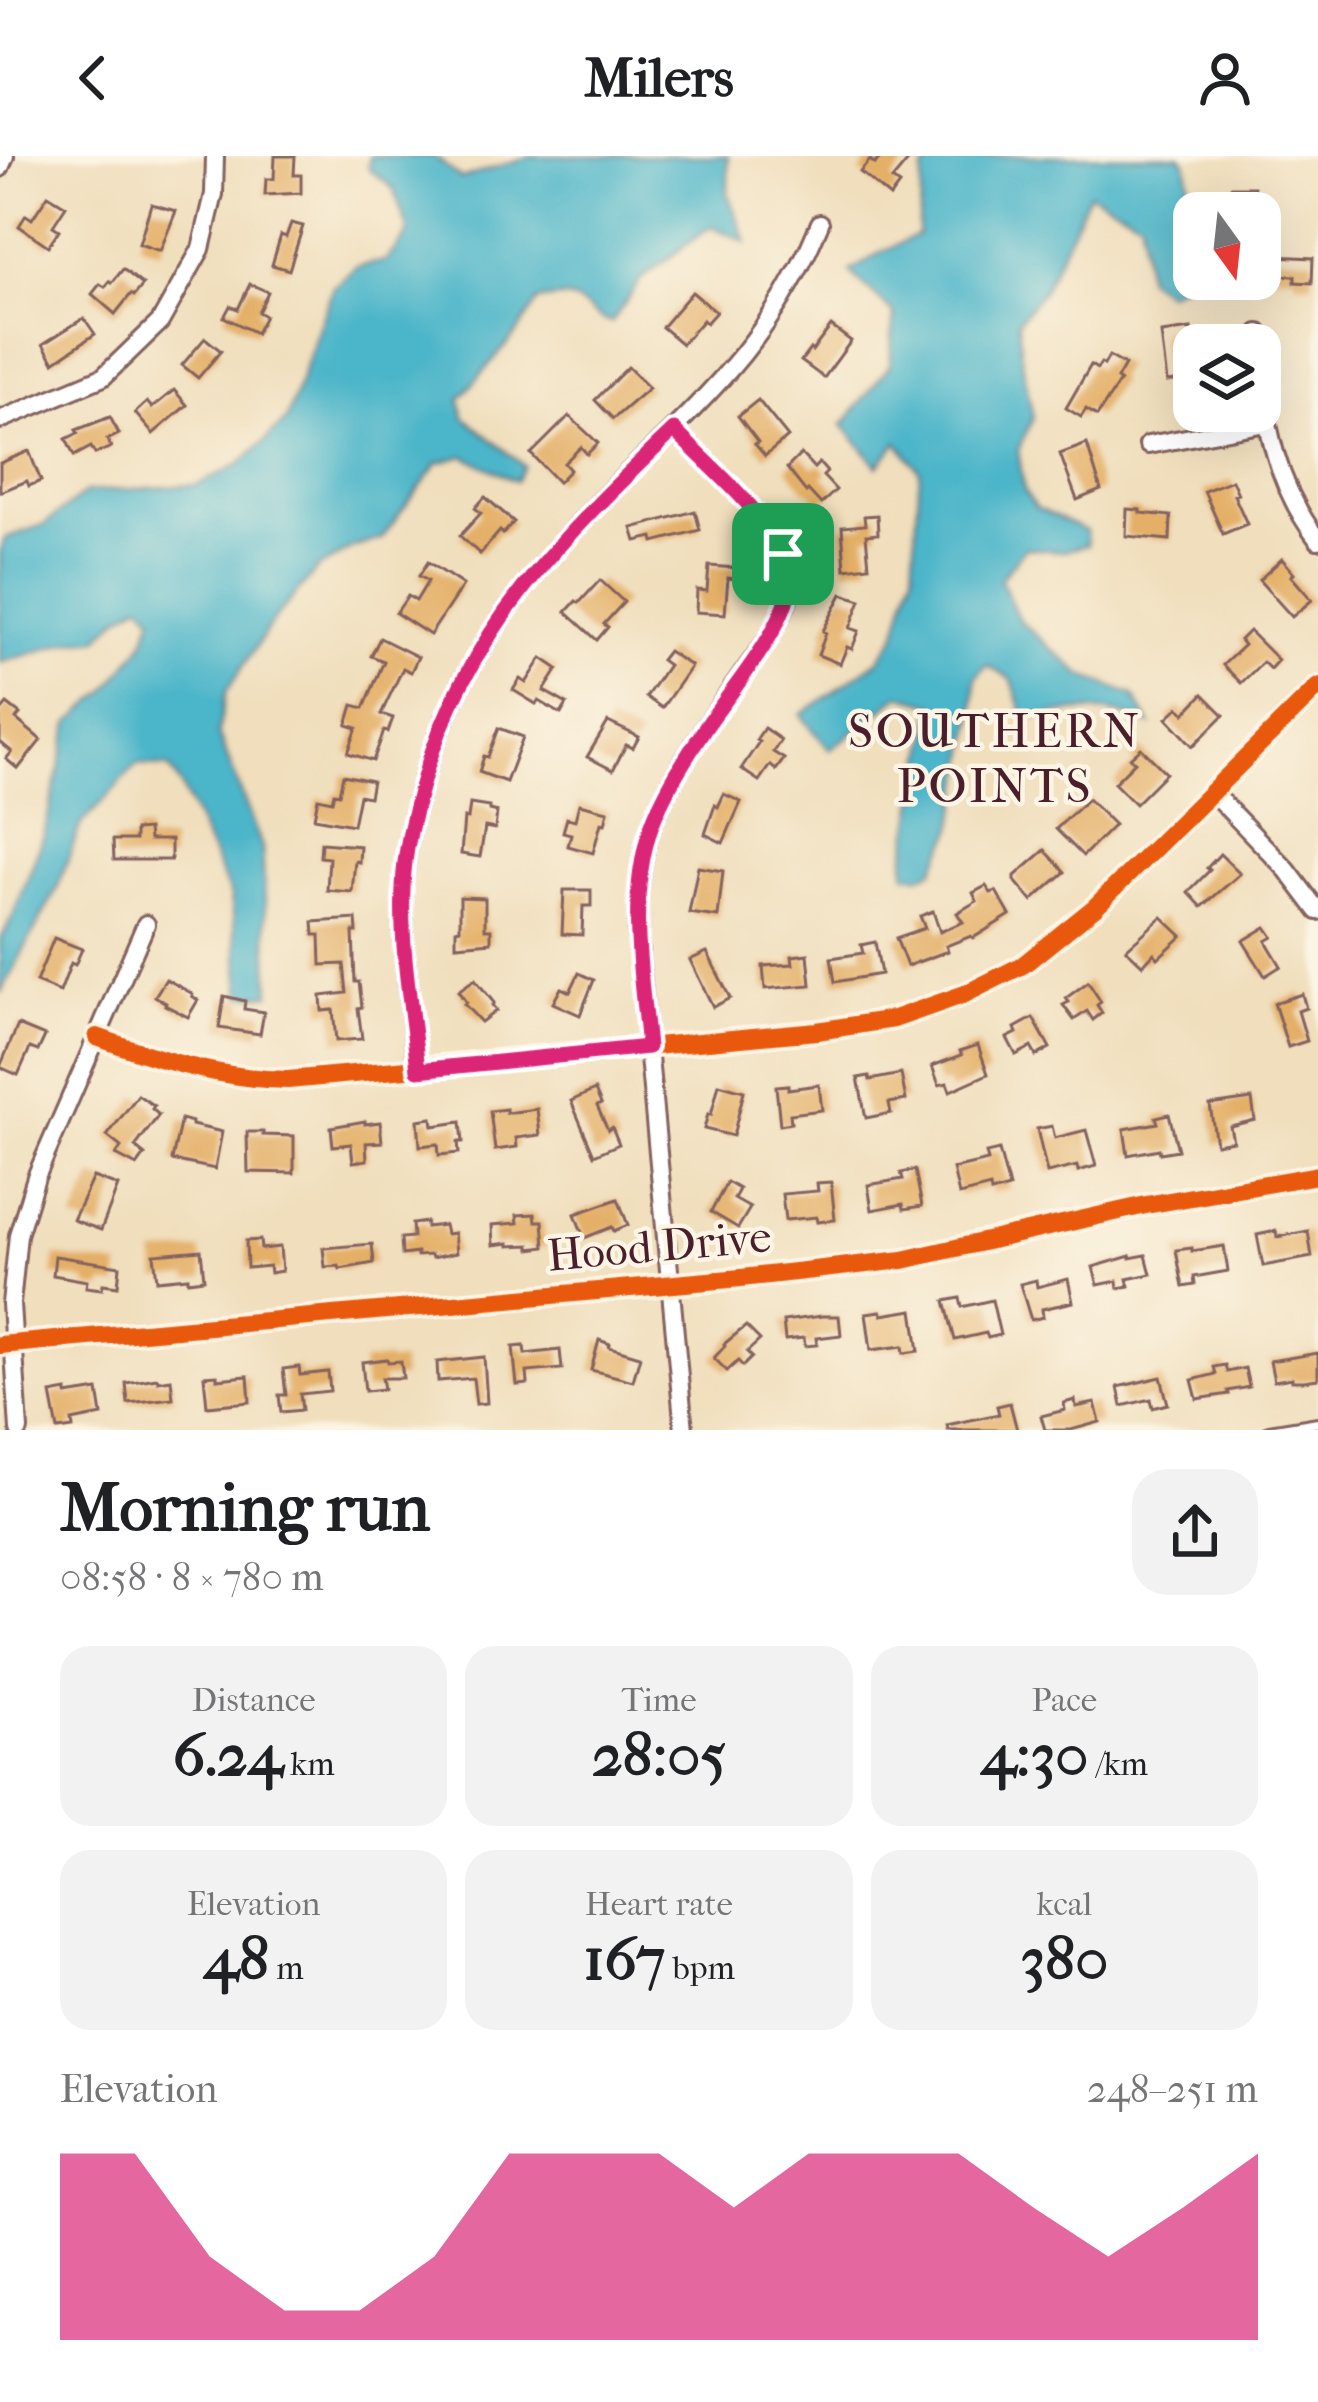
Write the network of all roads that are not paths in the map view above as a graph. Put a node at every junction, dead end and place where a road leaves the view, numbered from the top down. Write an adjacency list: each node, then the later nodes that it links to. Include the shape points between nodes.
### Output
1 (5, 156): 3 (street)
2 (214, 156): 5 (street, via 201,249 160,322 103,377)
3 (0, 168)
4 (820, 223): 6 (street, via 775,314)
5 (0, 420)
6 (674, 430): 16 (street, via 773,535 790,588 768,639 704,730 650,832 637,929); 17 (street, via 536,569 484,640 446,715 416,804 403,884)
7 (1218, 432): 9 (street)
8 (1268, 432): 10 (street, via 1290,497)
9 (1148, 445)
10 (1318, 541)
11 (1318, 687): 12 (street)
12 (1212, 792): 13 (street); 16 (street, via 1095,907 994,981 878,1022)
13 (1318, 911)
14 (146, 924): 15 (street)
15 (97, 1037): 17 (street, via 182,1066 257,1079); 20 (street, via 27,1202)
16 (648, 1047): 17 (street); 19 (street)
17 (418, 1070)
18 (1318, 1175): 19 (street, Hood Drive, via 1146,1204 903,1260)
19 (669, 1283): 20 (street, Hood Drive); 23 (street)
20 (6, 1345): 22 (street)
21 (1318, 1422): 24 (lane)
22 (19, 1430)
23 (684, 1430)
24 (1270, 1430)

